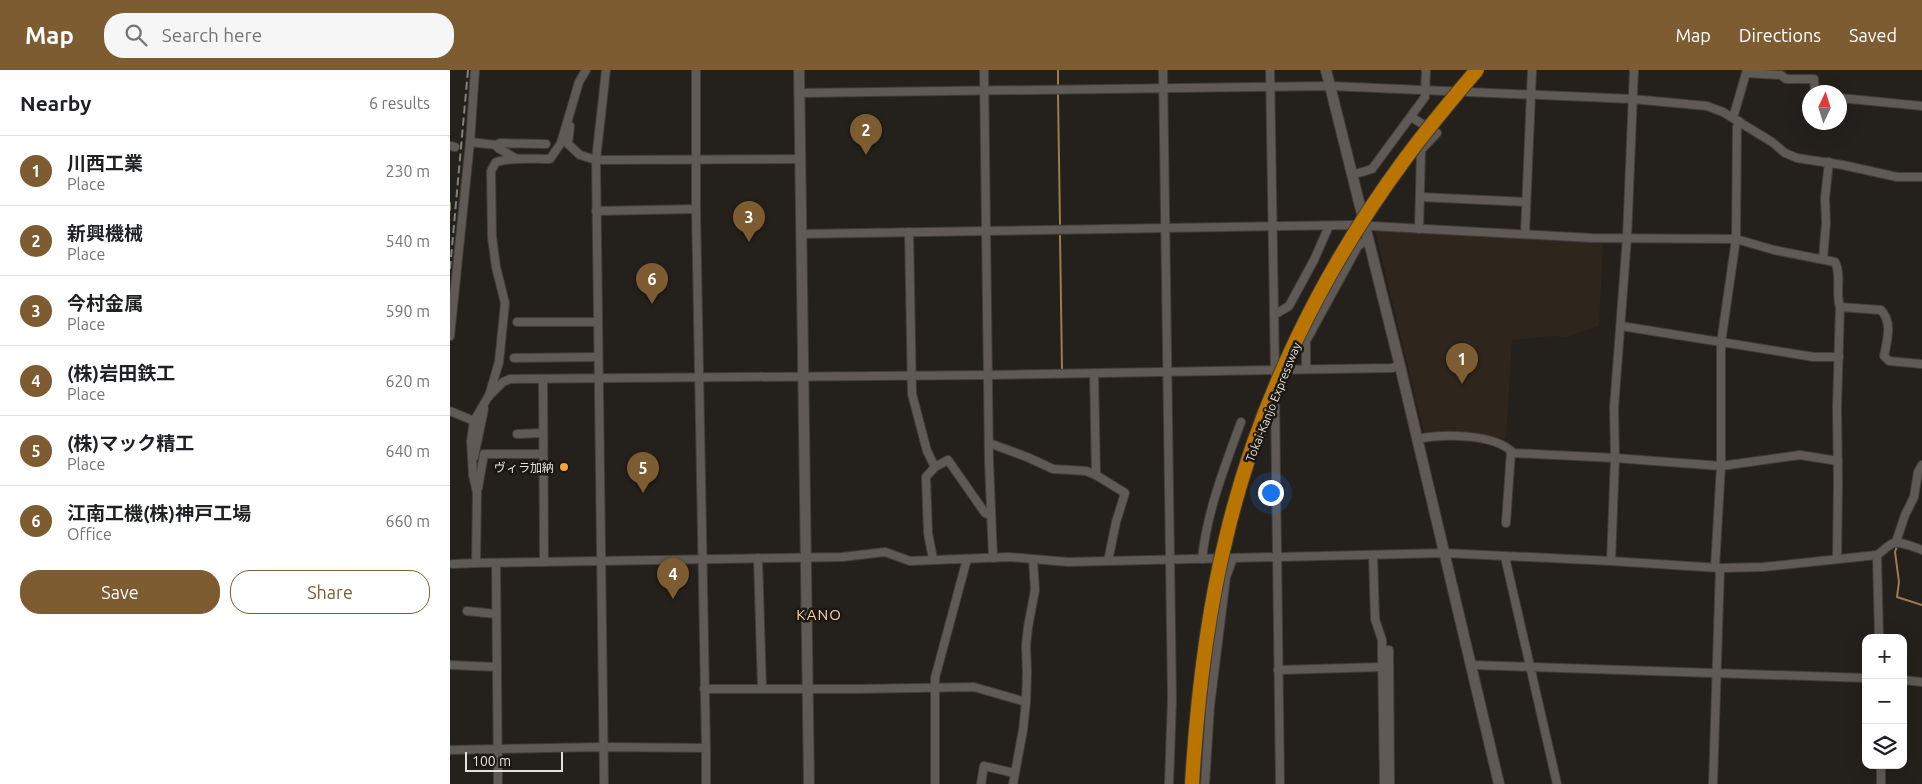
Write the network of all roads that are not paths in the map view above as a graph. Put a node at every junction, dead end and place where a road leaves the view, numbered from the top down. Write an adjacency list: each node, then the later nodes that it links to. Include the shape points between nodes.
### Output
1 (475, 70): 29 (street)
2 (586, 70): 26 (street, via 579,82)
3 (606, 70): 35 (street)
4 (696, 70): 33 (street)
5 (799, 70): 21 (street)
6 (984, 70): 19 (street)
7 (1163, 70): 18 (street)
8 (1270, 70): 17 (street)
9 (1326, 70): 16 (street)
10 (1426, 70): 20 (street)
11 (1477, 70): 157 (highway, Tokai-Kanjo Expressway, bridge, via 1405,159 1367,214 1302,330 1262,422 1228,528 1212,600 1201,672)
12 (1532, 70): 22 (street)
13 (1634, 70): 24 (street)
14 (1752, 71): 15 (street, via 1786,78 1814,79); 28 (street, via 1746,73)
15 (1814, 85)
16 (1330, 86): 17 (street); 20 (street); 37 (street)
17 (1270, 87): 18 (street); 43 (street)
18 (1163, 88): 19 (street); 46 (street)
19 (984, 90): 21 (street); 48 (street)
20 (1425, 91): 22 (street); 27 (street, via 1425,97)
21 (800, 93): 34 (street)
22 (1531, 95): 24 (street); 40 (street)
23 (1847, 99): 25 (street)
24 (1632, 100): 28 (street, via 1707,106); 53 (street)
25 (1922, 106)
26 (572, 109): 32 (street, via 561,143 550,159); 35 (street, via 568,144 580,155)
27 (1411, 117): 37 (street, via 1372,169); 39 (street, via 1437,133 1421,150)
28 (1736, 119): 36 (street, via 1785,153); 54 (street)
29 (470, 142): 31 (street); 61 (street)
30 (546, 144): 31 (street, via 500,142)
31 (496, 145): 32 (street)
32 (517, 159): 78 (street, via 496,162 491,171 492,237 505,303 499,362)
33 (696, 159): 34 (street); 35 (street); 41 (street)
34 (800, 159): 50 (street)
35 (596, 160): 42 (street)
36 (1829, 162): 38 (street, via 1897,177); 55 (street)
37 (1352, 175): 45 (street)
38 (1922, 177)
39 (1420, 196): 40 (street); 47 (street)
40 (1526, 202): 51 (street)
41 (696, 209): 42 (street); 75 (street)
42 (596, 210): 59 (street)
43 (1273, 226): 44 (street); 46 (street); 57 (street)
44 (1329, 226): 45 (street); 57 (street, via 1289,306)
45 (1366, 226): 47 (street); 52 (street)
46 (1166, 228): 48 (street); 70 (street)
47 (1419, 228): 51 (street)
48 (987, 231): 49 (street); 73 (street)
49 (909, 232): 50 (street); 72 (street)
50 (801, 234): 74 (street)
51 (1525, 234): 53 (street)
52 (1369, 238): 67 (street); 69 (street, via 1358,246 1306,341)
53 (1627, 238): 54 (street); 60 (street)
54 (1736, 239): 55 (street); 62 (street)
55 (1823, 259): 56 (street, via 1835,262 1837,267)
56 (1840, 307): 64 (street); 66 (street, via 1881,310 1889,330 1884,356 1889,361)
57 (1274, 315): 68 (street)
58 (517, 322): 59 (street)
59 (597, 322): 63 (street)
60 (1620, 326): 62 (street); 88 (street, via 1614,408)
61 (450, 336)
62 (1721, 343): 64 (street, via 1814,358); 92 (street)
63 (597, 357): 65 (street); 77 (street)
64 (1839, 357): 89 (street, via 1836,407)
65 (514, 358)
66 (1922, 364)
67 (1400, 366): 69 (street); 84 (street)
68 (1274, 369): 69 (street); 70 (street); 104 (street)
69 (1306, 369)
70 (1167, 371): 71 (street); 115 (street)
71 (1094, 373): 73 (street); 94 (street)
72 (912, 375): 73 (street); 74 (street); 93 (street, via 912,394 927,451)
73 (988, 375): 85 (street)
74 (803, 376): 75 (street); 103 (street)
75 (699, 377): 77 (street); 110 (street)
76 (543, 379): 77 (street); 78 (street, via 510,379); 82 (street)
77 (598, 379): 117 (street)
78 (488, 397): 80 (street); 90 (street)
79 (450, 411): 80 (street)
80 (474, 421): 90 (street)
81 (1242, 422): 114 (street, via 1222,475 1204,539)
82 (543, 433): 83 (street); 87 (street)
83 (517, 434)
84 (1418, 439): 86 (street, via 1462,437 1506,445); 100 (street)
85 (989, 442): 94 (street, via 1053,470 1086,471); 96 (street)
86 (1511, 451): 88 (street); 97 (street)
87 (543, 454): 95 (street, via 484,454); 119 (street)
88 (1615, 458): 92 (street); 116 (street)
89 (1838, 460): 92 (street, via 1800,455); 109 (street)
90 (472, 463): 95 (street)
91 (1922, 465): 98 (street, via 1914,497)
92 (1721, 466): 123 (street)
93 (935, 467): 96 (street, via 948,460 985,513); 111 (street, via 926,477 928,533)
94 (1096, 475): 118 (street, via 1125,493)
95 (477, 493): 122 (street)
96 (990, 515): 107 (street)
97 (1506, 523)
98 (1896, 542): 99 (street); 102 (street)
99 (1922, 550)
100 (1444, 553): 101 (street); 105 (street); 129 (street)
101 (1373, 555): 104 (street); 127 (street, via 1374,619 1382,640)
102 (1877, 555): 109 (street); 126 (street)
103 (806, 557): 106 (street); 111 (street, via 885,552 910,561); 141 (street)
104 (1277, 557): 108 (street); 133 (street)
105 (1505, 557): 116 (street); 130 (street)
106 (758, 558): 110 (street); 140 (street)
107 (993, 558): 112 (street); 113 (street)
108 (1233, 558): 114 (street); 158 (street, via 1226,577 1210,706)
109 (1837, 558): 123 (street, via 1763,567)
110 (701, 559): 117 (street); 139 (street)
111 (933, 559): 112 (street)
112 (967, 559): 138 (street, via 943,642)
113 (1033, 559): 118 (street); 142 (street, via 1035,590 1027,637)
114 (1202, 559): 115 (street)
115 (1170, 560): 118 (street); 156 (street, via 1172,699)
116 (1611, 560): 123 (street)
117 (600, 561): 119 (street); 143 (street)
118 (1108, 561)
119 (544, 562): 120 (street)
120 (496, 563): 122 (street); 125 (street)
121 (453, 564): 122 (street)
122 (476, 564)
123 (1718, 568): 134 (street)
124 (467, 612): 125 (street)
125 (496, 614): 131 (street)
126 (1879, 634)
127 (1382, 651): 132 (street); 161 (street, via 1389,650)
128 (450, 665): 131 (street)
129 (1471, 665): 130 (street); 162 (street)
130 (1531, 666): 134 (street); 163 (street)
131 (497, 667): 146 (street)
132 (1382, 667): 133 (street); 160 (street)
133 (1278, 670): 159 (street)
134 (1716, 672): 135 (street); 164 (street)
135 (1862, 678)
136 (1907, 680): 137 (street)
137 (1922, 682)
138 (934, 687): 141 (street); 142 (street, via 974,687); 153 (street)
139 (704, 689): 140 (street); 144 (street)
140 (762, 689): 141 (street)
141 (808, 690): 152 (street)
142 (1026, 702): 148 (street)
143 (603, 747): 144 (street); 146 (street); 150 (street)
144 (706, 748): 151 (street)
145 (450, 750): 146 (street)
146 (498, 750): 149 (street)
147 (1881, 769): 165 (street)
148 (1014, 773): 154 (street, via 984,766); 155 (street)
149 (498, 784)
150 (604, 784)
151 (706, 784)
152 (810, 784)
153 (935, 784)
154 (981, 784)
155 (1012, 784)
156 (1169, 784)
157 (1192, 784)
158 (1206, 784)
159 (1280, 784)
160 (1384, 784)
161 (1390, 784)
162 (1499, 784)
163 (1558, 784)
164 (1713, 784)
165 (1881, 784)

